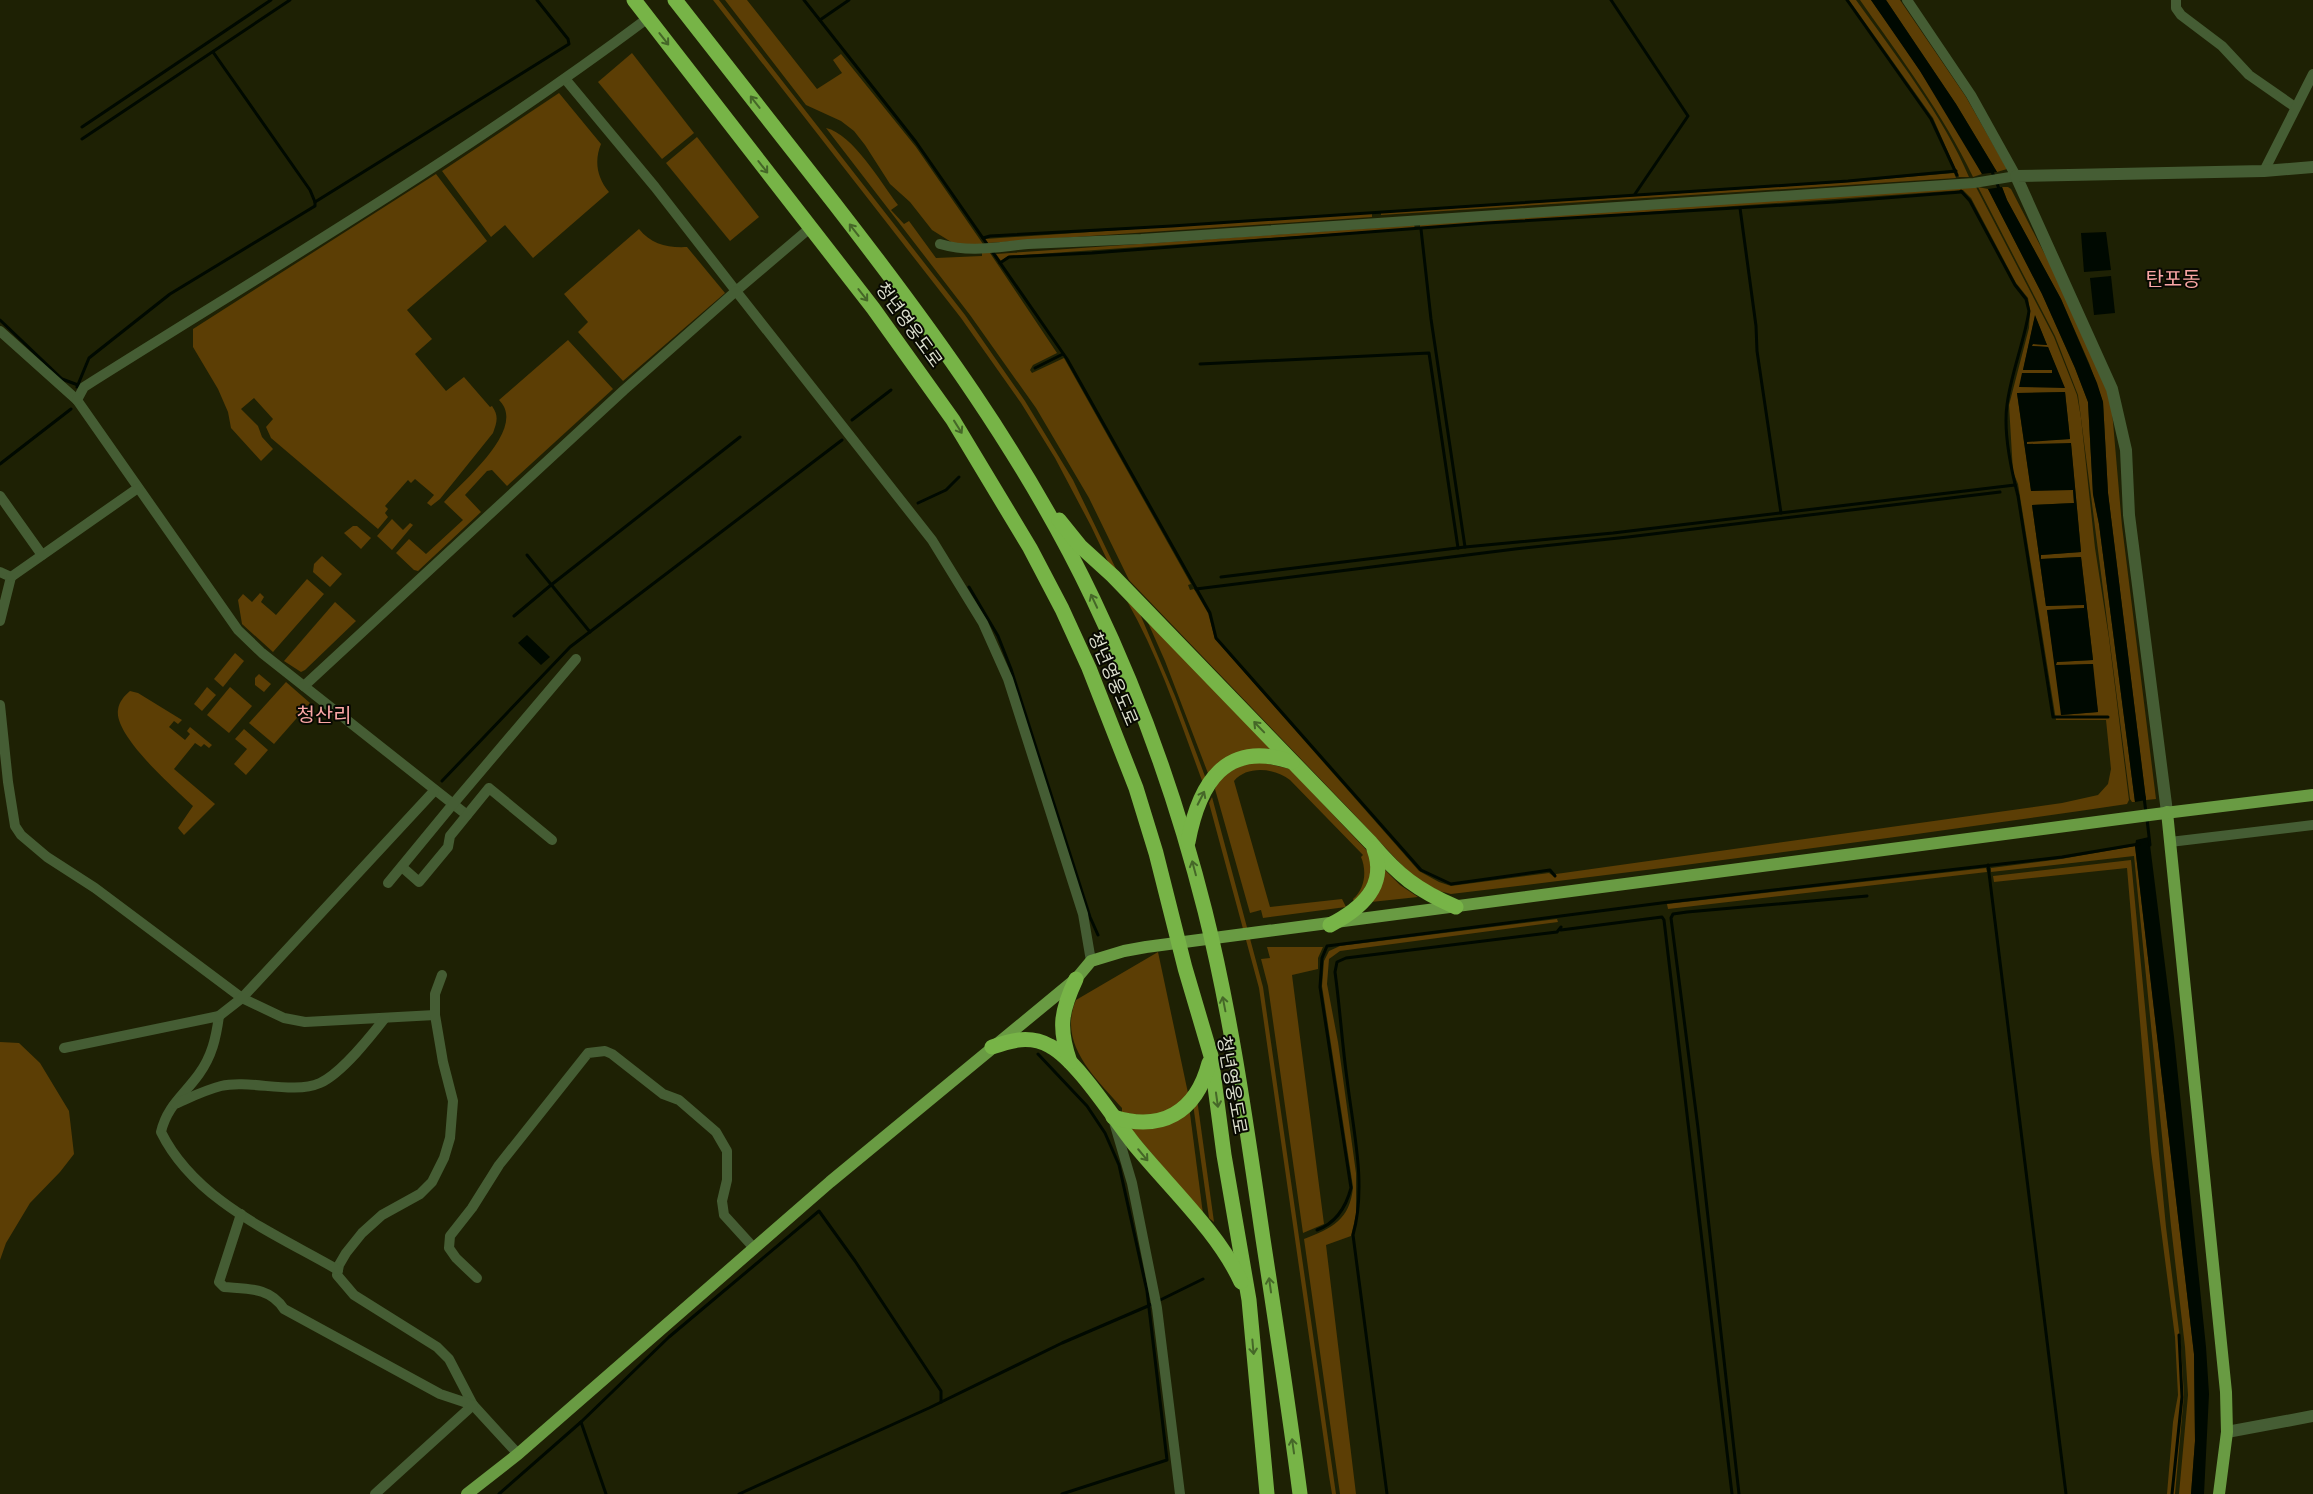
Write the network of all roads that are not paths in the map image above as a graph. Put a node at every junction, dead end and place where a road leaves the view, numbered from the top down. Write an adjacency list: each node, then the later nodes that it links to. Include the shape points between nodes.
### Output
1 (634, 0): 5 (highway, 청년영웅도로)
2 (675, 0): 17 (highway, 청년영웅도로, one-way to 2, via 942,346)
3 (1907, 0): 11 (street, via 1971,95)
4 (2176, 0): 8 (street, via 2176,8 2181,15 2222,46 2249,75)
5 (648, 18): 7 (street); 12 (highway, 청년영웅도로, one-way to 12)
6 (2313, 74): 8 (street)
7 (566, 80): 14 (street); 16 (street, via 434,168 84,387)
8 (2295, 106): 10 (street)
9 (2313, 168): 10 (street)
10 (2264, 171): 11 (street)
11 (2016, 176): 13 (street, via 1984,181 986,249 960,250); 31 (street, via 2112,389 2126,450 2129,515)
12 (810, 228): 14 (street); 51 (highway, 청년영웅도로, one-way to 51, via 954,420 1062,609 1090,668 1136,788)
13 (940, 244)
14 (736, 291): 25 (street, via 624,390); 42 (street, via 932,540 983,623 1008,680 1080,905)
15 (0, 331): 16 (street)
16 (77, 400): 18 (street)
17 (1023, 470): 27 (highway, one-way to 17, via 1080,546); 37 (highway, 청년영웅도로, one-way to 17, via 1164,769 1119,655 1091,594)
18 (138, 488): 20 (street); 25 (street, via 238,630)
19 (0, 496): 20 (street)
20 (42, 556): 22 (street)
21 (0, 572): 22 (street)
22 (10, 577): 23 (street)
23 (0, 621)
24 (576, 659): 30 (street)
25 (304, 686): 28 (street)
26 (0, 705): 45 (street, via 13,818 21,835)
27 (1293, 762): 36 (highway); 37 (highway, one-way to 27, via 1200,799 1229,763 1242,757 1263,755)
28 (434, 790): 30 (street); 45 (street)
29 (2313, 795): 31 (main road)
30 (452, 804): 32 (street); 38 (street)
31 (2162, 813): 35 (main road); 40 (main road)
32 (467, 815): 34 (street, via 489,788); 38 (street, via 450,836 448,847 419,882)
33 (2313, 825): 35 (street)
34 (552, 840)
35 (2170, 842): 62 (main road)
36 (1371, 843): 40 (highway, via 1409,882 1425,894); 41 (highway, via 1378,870 1367,899 1350,915)
37 (1188, 844): 68 (highway, 청년영웅도로, one-way to 37, via 1248,1138 1217,965)
38 (402, 867): 39 (street)
39 (388, 883)
40 (1456, 907): 41 (main road)
41 (1330, 924): 42 (main road, via 1146,947)
42 (1091, 961): 44 (main road)
43 (442, 975): 46 (street, via 435,994)
44 (1076, 979): 49 (main road); 52 (highway, via 1065,1002 1062,1021)
45 (242, 998): 47 (street); 48 (street, via 284,1018 305,1022)
46 (436, 1015): 48 (street); 57 (street, via 442,1062 453,1101 450,1138 444,1158 432,1182 420,1194 382,1215 362,1233 346,1253)
47 (219, 1016): 50 (street); 53 (street, via 214,1046 199,1074)
48 (385, 1018): 53 (street, via 368,1040 320,1083 222,1086)
49 (992, 1047): 52 (highway, via 1011,1040 1030,1039 1050,1046); 56 (main road)
50 (64, 1048)
51 (1211, 1056): 54 (highway, via 1206,1078 1182,1110 1164,1120 1146,1123 1131,1123); 59 (highway, 청년영웅도로, one-way to 59)
52 (1070, 1062): 54 (highway)
53 (174, 1105): 55 (street, via 164,1117 161,1132 166,1143 200,1186)
54 (1113, 1117): 59 (highway, one-way to 59, via 1220,1245); 66 (street, via 1132,1183 1157,1308)
55 (241, 1214): 57 (street); 60 (street, via 219,1282 224,1287 252,1288 277,1298 284,1309 440,1394)
56 (754, 1248): 58 (street, via 724,1215 722,1201 727,1180 727,1151 716,1132 678,1100 664,1094 605,1051 588,1053 499,1165 450,1236 449,1248); 63 (main road)
57 (338, 1270): 60 (street, via 337,1275 354,1295 437,1347 449,1359)
58 (477, 1278)
59 (1249, 1300): 67 (highway, 청년영웅도로, one-way to 67)
60 (472, 1405): 63 (street); 64 (street)
61 (2313, 1416): 62 (street)
62 (2228, 1432): 69 (main road)
63 (518, 1454): 65 (main road)
64 (375, 1494)
65 (467, 1494)
66 (1180, 1494)
67 (1267, 1494)
68 (1300, 1494)
69 (2219, 1494)

